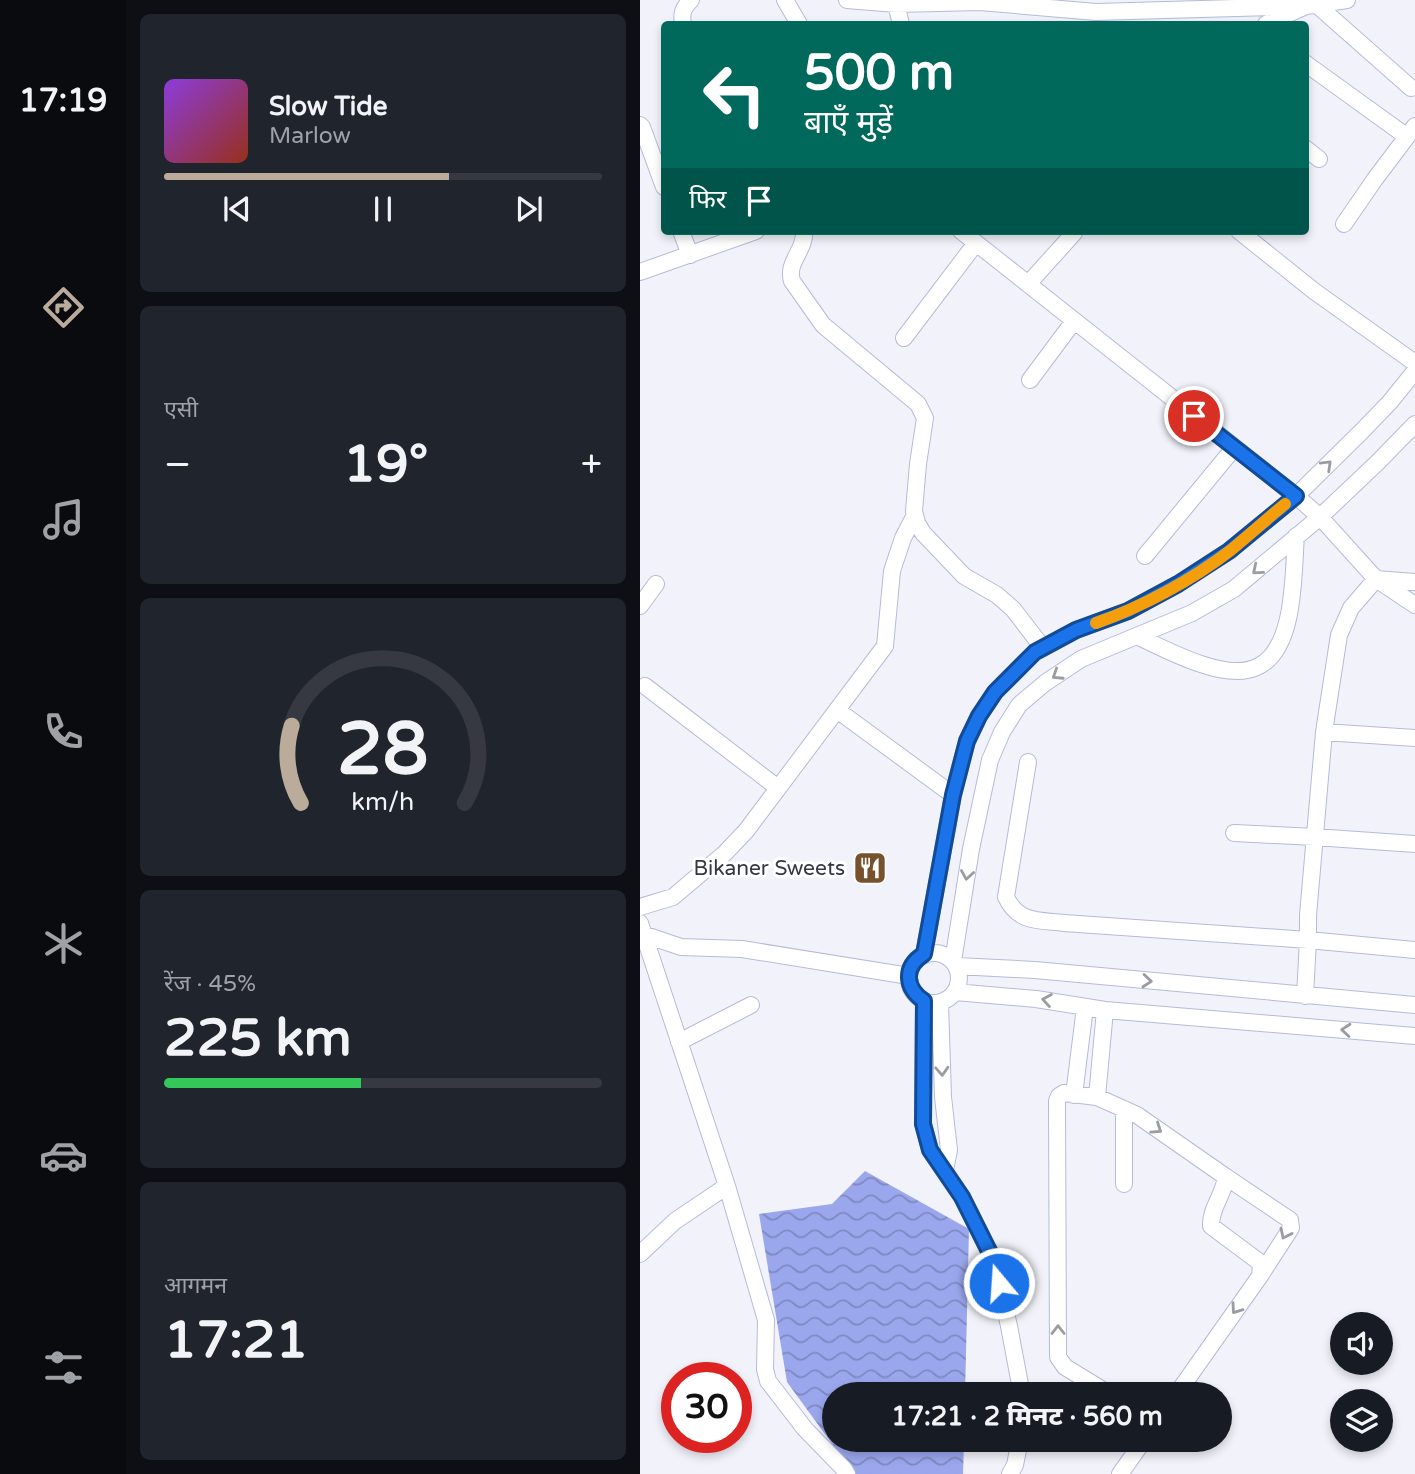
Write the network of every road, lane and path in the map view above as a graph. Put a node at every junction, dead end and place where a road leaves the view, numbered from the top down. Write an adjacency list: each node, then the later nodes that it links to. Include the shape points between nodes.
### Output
1 (691, 0): 8 (street, via 683,10)
2 (785, 0): 9 (street)
3 (847, 0): 5 (street)
4 (1342, 0): 7 (street)
5 (895, 2): 6 (street); 10 (street)
6 (1067, 5): 7 (street, via 1096,12)
7 (1312, 6): 11 (street); 13 (street)
8 (682, 21)
9 (797, 21)
10 (900, 21)
11 (1274, 21)
12 (1309, 66): 15 (street)
13 (1411, 88)
14 (640, 125): 18 (street)
15 (1410, 131): 19 (street)
16 (1309, 151): 17 (street)
17 (1319, 159)
18 (661, 179)
19 (1344, 224)
20 (682, 235): 27 (street)
21 (804, 235): 40 (street, via 791,267 792,281 823,325 922,410 925,418)
22 (966, 235): 26 (street)
23 (1072, 235): 29 (street)
24 (1244, 235): 32 (street)
25 (717, 237): 27 (street)
26 (975, 243): 29 (street); 31 (street)
27 (690, 256): 28 (street)
28 (640, 272)
29 (1028, 284): 30 (street)
30 (1074, 321): 34 (street); 38 (street)
31 (904, 338)
32 (1415, 363)
33 (1415, 371): 39 (street, one-way to 33)
34 (1030, 380)
35 (1414, 424): 36 (street)
36 (1397, 443): 37 (street); 41 (street)
37 (1415, 445)
38 (1234, 448): 39 (street); 43 (street)
39 (1296, 496): 41 (street); 50 (street, via 1229,551 1178,584)
40 (915, 515): 50 (street, via 923,533 951,564 1013,609); 52 (street, via 892,571 885,646)
41 (1320, 517): 42 (street); 44 (street)
42 (1296, 536): 49 (street, one-way to 49, via 1234,589); 49 (street, via 1286,627 1280,643 1259,666 1225,670 1200,664)
43 (1145, 556)
44 (1376, 579): 45 (street); 47 (street); 53 (street, via 1351,608 1339,635)
45 (1415, 582)
46 (656, 584): 48 (street)
47 (1415, 605)
48 (640, 606)
49 (1137, 636): 68 (street, one-way to 68, via 1081,659 1045,683 1019,705 1002,732 990,760 971,849)
50 (1043, 648): 57 (street, via 995,692 979,716 967,741)
51 (645, 686): 56 (street)
52 (837, 710): 56 (street); 57 (street)
53 (1324, 732): 54 (street); 59 (street)
54 (1415, 738)
55 (1028, 762): 63 (street, via 1006,897 1022,916)
56 (778, 788): 61 (street, via 725,853 673,897)
57 (953, 795): 66 (street)
58 (1234, 833): 59 (street)
59 (1315, 837): 60 (street); 63 (street)
60 (1415, 844)
61 (640, 907)
62 (641, 930): 64 (street); 67 (street)
63 (1308, 940): 65 (street); 71 (street)
64 (681, 947): 67 (street); 69 (street, via 742,949)
65 (1415, 950)
66 (924, 954): 68 (street, via 936,952); 69 (street, via 914,962)
67 (646, 960): 78 (street)
68 (955, 963): 70 (street, via 960,979); 71 (street, one-way to 71)
69 (909, 976): 72 (street, via 912,990)
70 (955, 992): 72 (street, via 946,1001); 75 (street, one-way to 70)
71 (1305, 996): 74 (street)
72 (932, 1002): 82 (street, one-way to 82, via 949,1150); 82 (street, via 923,1124 930,1150)
73 (751, 1004): 78 (street)
74 (1415, 1005)
75 (1085, 1007): 76 (street); 79 (street)
76 (1105, 1010): 77 (street, one-way to 76); 80 (street)
77 (1415, 1036)
78 (680, 1042): 85 (street)
79 (1074, 1095): 80 (street); 89 (street, one-way to 79, via 1065,1367 1058,1357 1057,1101 1061,1094)
80 (1097, 1097): 81 (street)
81 (1124, 1109): 83 (street, one-way to 83); 84 (street)
82 (945, 1170): 88 (street, via 994,1261)
83 (1226, 1177): 87 (street, via 1211,1226 1258,1261); 87 (street, one-way to 87, via 1290,1220 1291,1228)
84 (1124, 1184)
85 (727, 1186): 86 (street, via 675,1221); 93 (street, via 766,1320 768,1381)
86 (640, 1254)
87 (1260, 1276): 90 (street, one-way to 90)
88 (1020, 1382)
89 (1090, 1382)
90 (1185, 1382)
91 (1018, 1452): 94 (street)
92 (1136, 1452): 95 (street)
93 (847, 1474)
94 (1010, 1474)
95 (1120, 1474)

